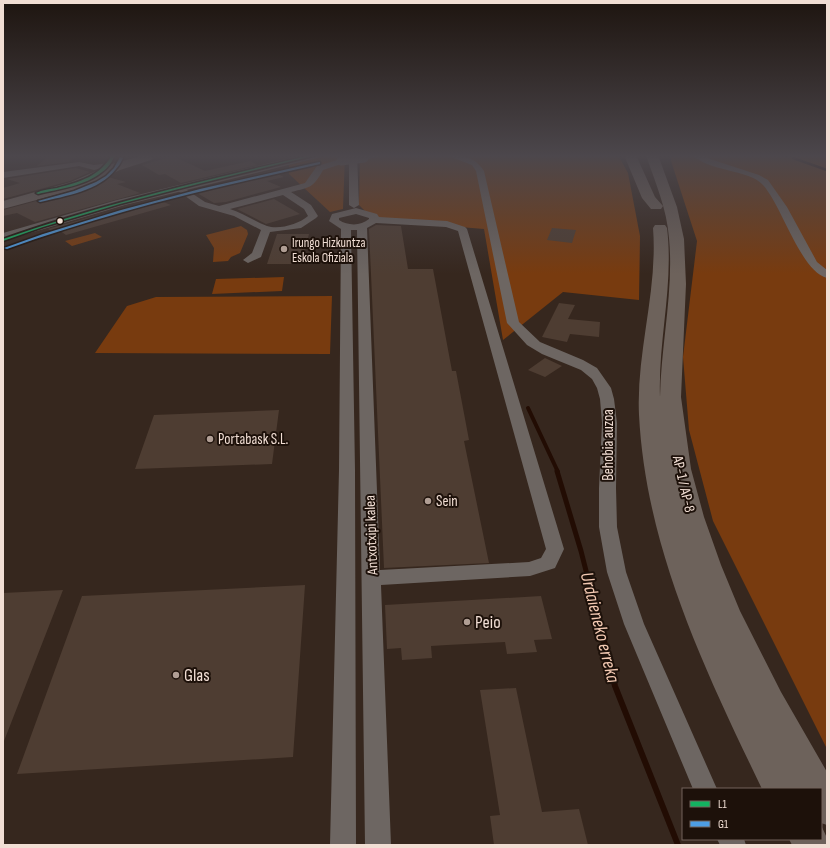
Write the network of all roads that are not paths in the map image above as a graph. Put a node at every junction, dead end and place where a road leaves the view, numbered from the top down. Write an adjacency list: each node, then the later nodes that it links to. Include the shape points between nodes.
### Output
1 (36, 195): 13 (main road)
2 (39, 195): 13 (main road)
3 (151, 195): 18 (street)
4 (188, 195): 15 (street, via 202,204)
5 (270, 195): 15 (street)
6 (289, 195): 17 (street, via 308,207 313,216 298,226)
7 (354, 195): 16 (street)
8 (485, 195): 24 (street, Behobia auzoa, via 513,323 524,336 540,348 588,368 603,386 610,421 609,534 615,569 628,611)
9 (647, 195): 14 (highway)
10 (657, 195): 14 (highway, AP-1 / AP-8)
11 (662, 195): 14 (highway, AP-1 / AP-8)
12 (774, 195): 22 (street, via 813,264)
13 (3, 204)
14 (663, 208): 25 (highway, AP-1 / AP-8, via 660,292 649,392 652,442 658,478 674,541 702,621); 26 (highway, AP-1 / AP-8, via 676,237 671,418 688,506 735,631)
15 (218, 209): 17 (street, via 237,214)
16 (358, 219): 23 (street, Antxotxipi kalea); 23 (street, via 447,224 462,229 555,549 548,563 530,569); 27 (street, Antxotxipi kalea, via 347,470)
17 (266, 230): 21 (street, via 257,255)
18 (25, 231): 19 (street); 20 (street)
19 (3, 236)
20 (3, 240)
21 (248, 260)
22 (827, 275)
23 (372, 578): 28 (street, Antxotxipi kalea)
24 (705, 788)
25 (781, 788)
26 (816, 788)
27 (343, 845)
28 (378, 845)

